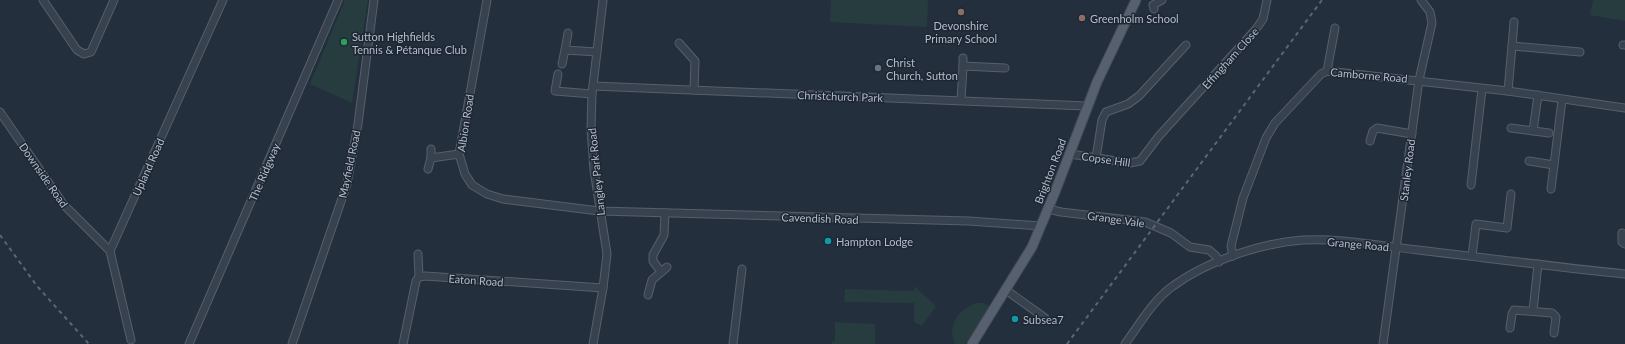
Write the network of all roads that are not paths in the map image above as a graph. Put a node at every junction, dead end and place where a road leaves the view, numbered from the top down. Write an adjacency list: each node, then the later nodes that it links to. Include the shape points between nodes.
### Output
1 (43, 0): 2 (street, via 77,50 84,54 91,52)
2 (114, 0)
3 (223, 0): 64 (street, Upland Road)
4 (338, 0): 81 (street, The Ridgway)
5 (374, 0): 82 (street, Mayfield Road, via 358,124 347,184)
6 (487, 0): 47 (street, Albion Road)
7 (603, 0): 20 (street, Langley Park Road)
8 (1136, 0): 37 (main road, Brighton Road)
9 (1162, 0): 12 (street, via 1153,5)
10 (1267, 0): 44 (street, Effingham Close, via 1266,11 1260,24 1201,95)
11 (1420, 0): 28 (street, Stanley Road, via 1430,12 1432,23)
12 (1154, 9)
13 (1514, 22): 18 (street)
14 (1335, 28): 26 (street)
15 (568, 33): 19 (street)
16 (678, 43): 31 (street, via 695,61)
17 (1186, 46): 50 (street, via 1137,97 1128,104 1106,112 1102,120)
18 (1512, 46): 21 (street); 32 (street)
19 (565, 50): 20 (street); 24 (street)
20 (597, 52): 29 (street, Langley Park Road)
21 (1580, 52)
22 (963, 62): 23 (street); 25 (street, via 993,63); 35 (street)
23 (955, 63)
24 (562, 64)
25 (1005, 68)
26 (1327, 71): 28 (street, Camborne Road); 66 (street, Camborne Road, via 1321,74 1275,124 1266,138 1241,206 1231,246)
27 (558, 74): 33 (street, via 555,94)
28 (1420, 80): 30 (street, Camborne Road); 43 (street, Stanley Road)
29 (593, 86): 31 (street, Christchurch Park); 33 (street, Langley Park Road)
30 (1482, 89): 32 (street, Camborne Road); 54 (street)
31 (694, 90): 35 (street, Christchurch Park)
32 (1508, 91): 34 (street, Camborne Road)
33 (592, 94): 58 (street, Langley Park Road, via 592,150)
34 (1538, 95): 36 (street, Camborne Road); 41 (street)
35 (961, 100): 37 (street, Christchurch Park)
36 (1562, 100): 38 (street, Camborne Road); 52 (street)
37 (1087, 106): 48 (main road, Brighton Road)
38 (1625, 108)
39 (0, 112): 64 (street, Downside Road, via 64,205)
40 (1512, 128): 41 (street)
41 (1533, 131): 42 (street)
42 (1549, 133)
43 (1412, 134): 45 (street, via 1377,128 1373,131); 63 (street, Stanley Road)
44 (1157, 139): 50 (street, Copse Hill, via 1140,161 1135,163)
45 (1370, 141)
46 (431, 148): 49 (street)
47 (460, 154): 49 (street); 58 (street, Albion Road, via 461,164 472,185 487,194 503,199)
48 (1070, 154): 50 (street, Copse Hill); 57 (main road, Brighton Road)
49 (431, 158): 53 (street)
50 (1096, 158)
51 (1529, 161): 52 (street)
52 (1554, 164): 55 (street)
53 (428, 169)
54 (1471, 185)
55 (1551, 189)
56 (1511, 194): 67 (street, via 1506,228 1476,224)
57 (1048, 209): 60 (main road, Brighton Road); 68 (street, Grange Vale, via 1131,219 1151,224 1171,233 1190,247 1209,250)
58 (599, 211): 59 (street, Cavendish Road); 73 (street, Langley Park Road, via 607,254)
59 (665, 213): 60 (street, Cavendish Road); 75 (street, via 664,235 653,255 653,261 664,270 648,286)
60 (1041, 226): 74 (main road, Brighton Road, via 1032,247)
61 (1622, 233): 62 (street, via 1622,242)
62 (1625, 244)
63 (1396, 248): 66 (street, Grange Road, via 1303,240); 67 (street, Grange Road); 88 (street, Stanley Road)
64 (110, 251): 80 (street)
65 (418, 254): 72 (street)
66 (1233, 256): 68 (street, Grange Road)
67 (1472, 256): 69 (street, Grange Road)
68 (1219, 262): 87 (street, Grange Road, via 1173,286)
69 (1538, 264): 71 (street, Grange Road); 76 (street)
70 (742, 269): 85 (street)
71 (1625, 274)
72 (419, 277): 73 (street, Eaton Road); 83 (street)
73 (603, 288): 84 (street, Langley Park Road)
74 (1006, 290): 77 (street); 86 (main road, Brighton Road)
75 (648, 295)
76 (1533, 311): 78 (street, via 1514,310); 79 (street, via 1555,314)
77 (1045, 318)
78 (1510, 328)
79 (1554, 333)
80 (131, 343)
81 (189, 344)
82 (292, 344)
83 (403, 344)
84 (593, 344)
85 (733, 344)
86 (972, 344)
87 (1125, 344)
88 (1383, 344)

